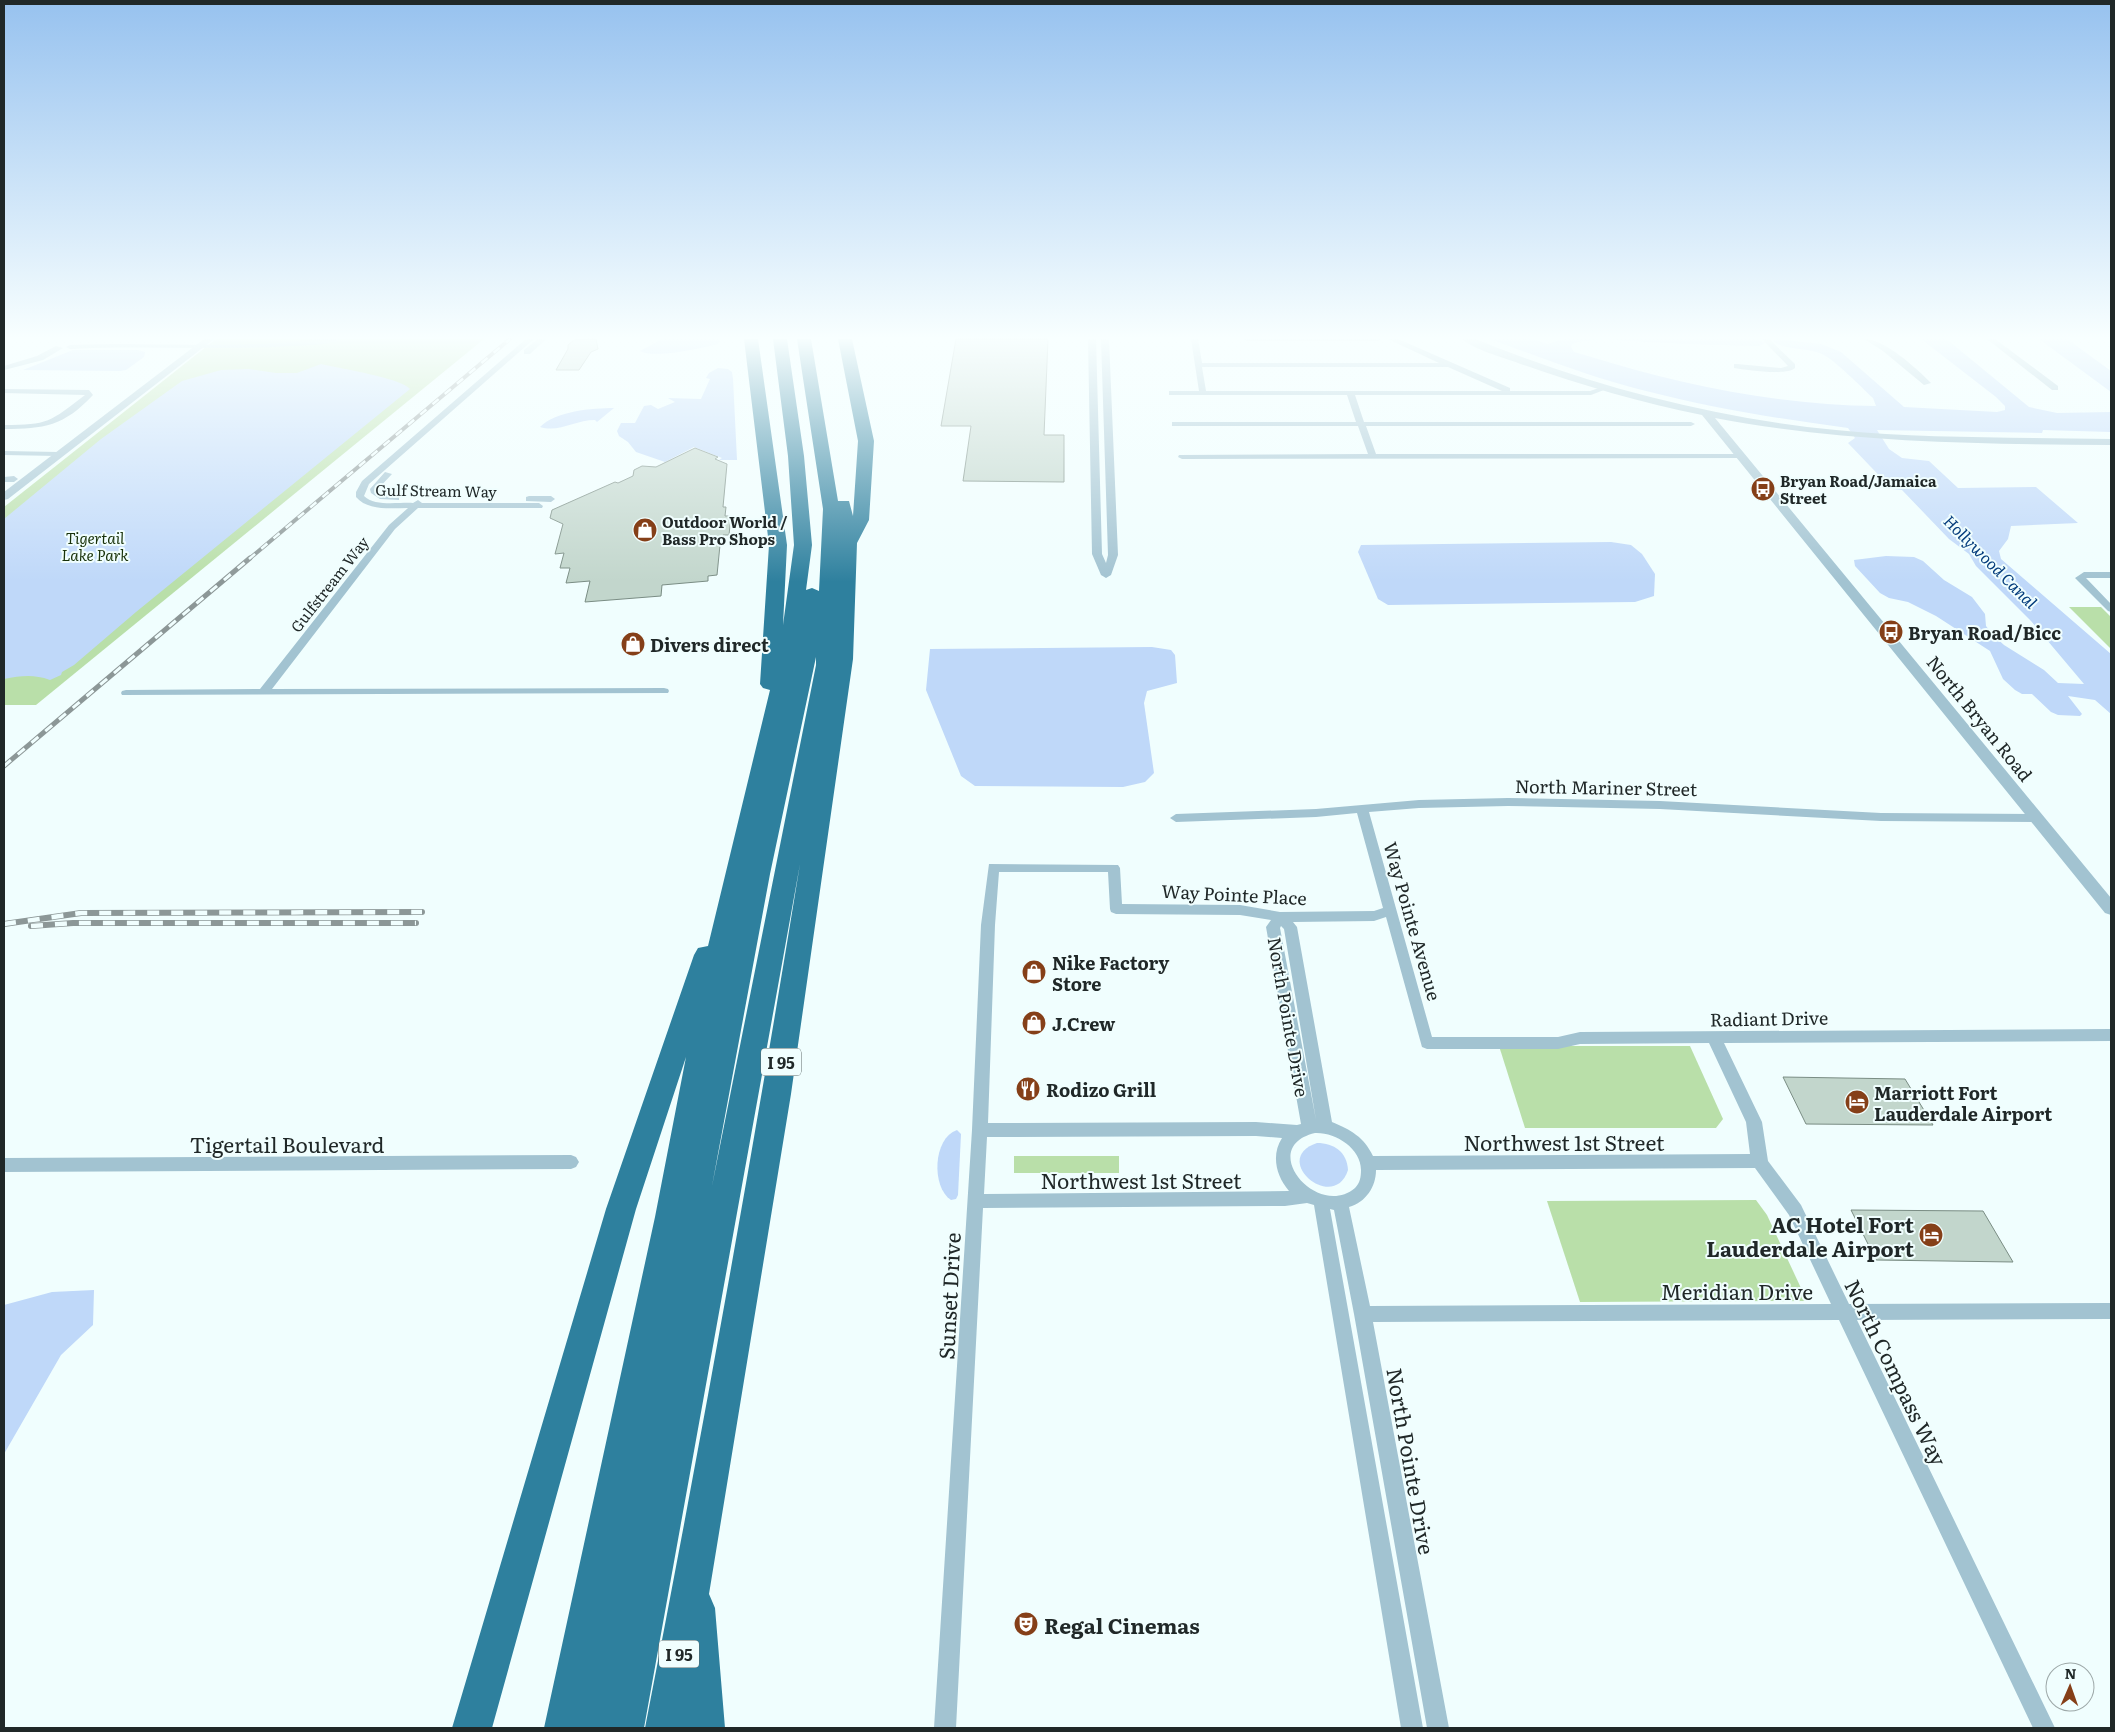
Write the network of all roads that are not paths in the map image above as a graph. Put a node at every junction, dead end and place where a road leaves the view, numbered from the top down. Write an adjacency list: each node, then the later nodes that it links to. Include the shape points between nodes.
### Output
1 (59, 420): 19 (street, via 35,427)
2 (97, 420): 22 (street)
3 (438, 420): 30 (street, Gulf Stream Way, via 365,483 360,492 365,502 378,505)
4 (452, 420): 30 (street, Gulf Stream Way, via 374,489 375,493 387,498)
5 (762, 420): 38 (highway, via 778,545)
6 (791, 420): 38 (highway, via 803,545 789,651)
7 (802, 420): 57 (highway, via 816,544 806,664 758,874)
8 (817, 420): 69 (highway, via 831,509 826,665)
9 (832, 420): 32 (highway, I 95)
10 (862, 420): 32 (highway, via 866,441 861,520)
11 (1094, 420): 12 (street, via 1097,554 1106,575 1113,555)
12 (1108, 420)
13 (1360, 420): 17 (street)
14 (1712, 420): 23 (street, North Bryan Road)
15 (1752, 420): 20 (street, via 1847,434)
16 (1175, 424): 17 (street)
17 (1361, 424): 18 (street); 25 (street)
18 (1691, 424)
19 (4, 427)
20 (2111, 442)
21 (4, 454): 22 (street)
22 (52, 454): 26 (street); 28 (street)
23 (1742, 456): 25 (street); 41 (street, North Bryan Road)
24 (1182, 457): 25 (street)
25 (1372, 457)
26 (9, 479): 27 (street)
27 (4, 487)
28 (4, 497)
29 (551, 499): 30 (street, Gulf Stream Way)
30 (420, 501): 31 (street, Gulf Stream Way); 36 (street, Gulfstream Way, via 392,527)
31 (539, 506)
32 (848, 542): 65 (highway, I 95, via 844,659 777,1094)
33 (2111, 575): 34 (street, via 2084,575 2080,578)
34 (2111, 609)
35 (664, 691): 36 (street)
36 (263, 692): 37 (street)
37 (126, 693)
38 (767, 740): 45 (highway)
39 (1362, 809): 40 (street, North Mariner Street, via 1316,814); 41 (street, North Mariner Street, via 1419,804 1593,803 1881,817); 44 (street, Way Pointe Avenue)
40 (1176, 818)
41 (2036, 818): 43 (street, North Bryan Road)
42 (993, 867): 46 (street, Way Pointe Place, via 1114,868 1116,909 1240,910); 52 (street, Sunset Drive)
43 (2111, 909)
44 (1390, 911): 46 (street, Way Pointe Place, via 1374,916); 49 (street, Way Pointe Avenue)
45 (727, 912): 64 (highway); 66 (highway, via 708,952 688,1008 621,1209)
46 (1280, 917): 50 (street, North Pointe Drive, via 1290,926); 51 (street, North Pointe Drive, via 1273,927)
47 (2111, 1034): 48 (street, Radiant Drive)
48 (1714, 1038): 49 (street, Radiant Drive); 54 (street, via 1755,1124)
49 (1427, 1043)
50 (1325, 1126): 51 (street); 55 (street, via 1354,1139 1366,1153)
51 (1303, 1129): 52 (street); 58 (street, via 1288,1140 1282,1163 1290,1181)
52 (980, 1130): 59 (street, Sunset Drive)
53 (571, 1162): 56 (street, Tigertail Boulevard)
54 (1759, 1162): 55 (street, Northwest 1st Street); 62 (street, North Compass Way, via 1789,1199)
55 (1369, 1163): 60 (street, via 1370,1174 1361,1193)
56 (4, 1166)
57 (699, 1174): 64 (highway); 68 (highway)
58 (1314, 1199): 59 (street, Northwest 1st Street); 60 (street); 73 (street)
59 (976, 1201): 72 (street, Sunset Drive)
60 (1340, 1202): 63 (street, North Pointe Drive)
61 (2111, 1311): 62 (street, Meridian Drive)
62 (1843, 1313): 63 (street, Meridian Drive); 75 (street, North Compass Way)
63 (1363, 1314): 74 (street, North Pointe Drive)
64 (641, 1357): 67 (highway)
65 (694, 1579): 70 (highway, I 95); 71 (highway)
66 (472, 1728)
67 (564, 1728)
68 (591, 1728)
69 (624, 1728)
70 (665, 1728)
71 (705, 1728)
72 (945, 1728)
73 (1412, 1728)
74 (1438, 1728)
75 (2044, 1728)

